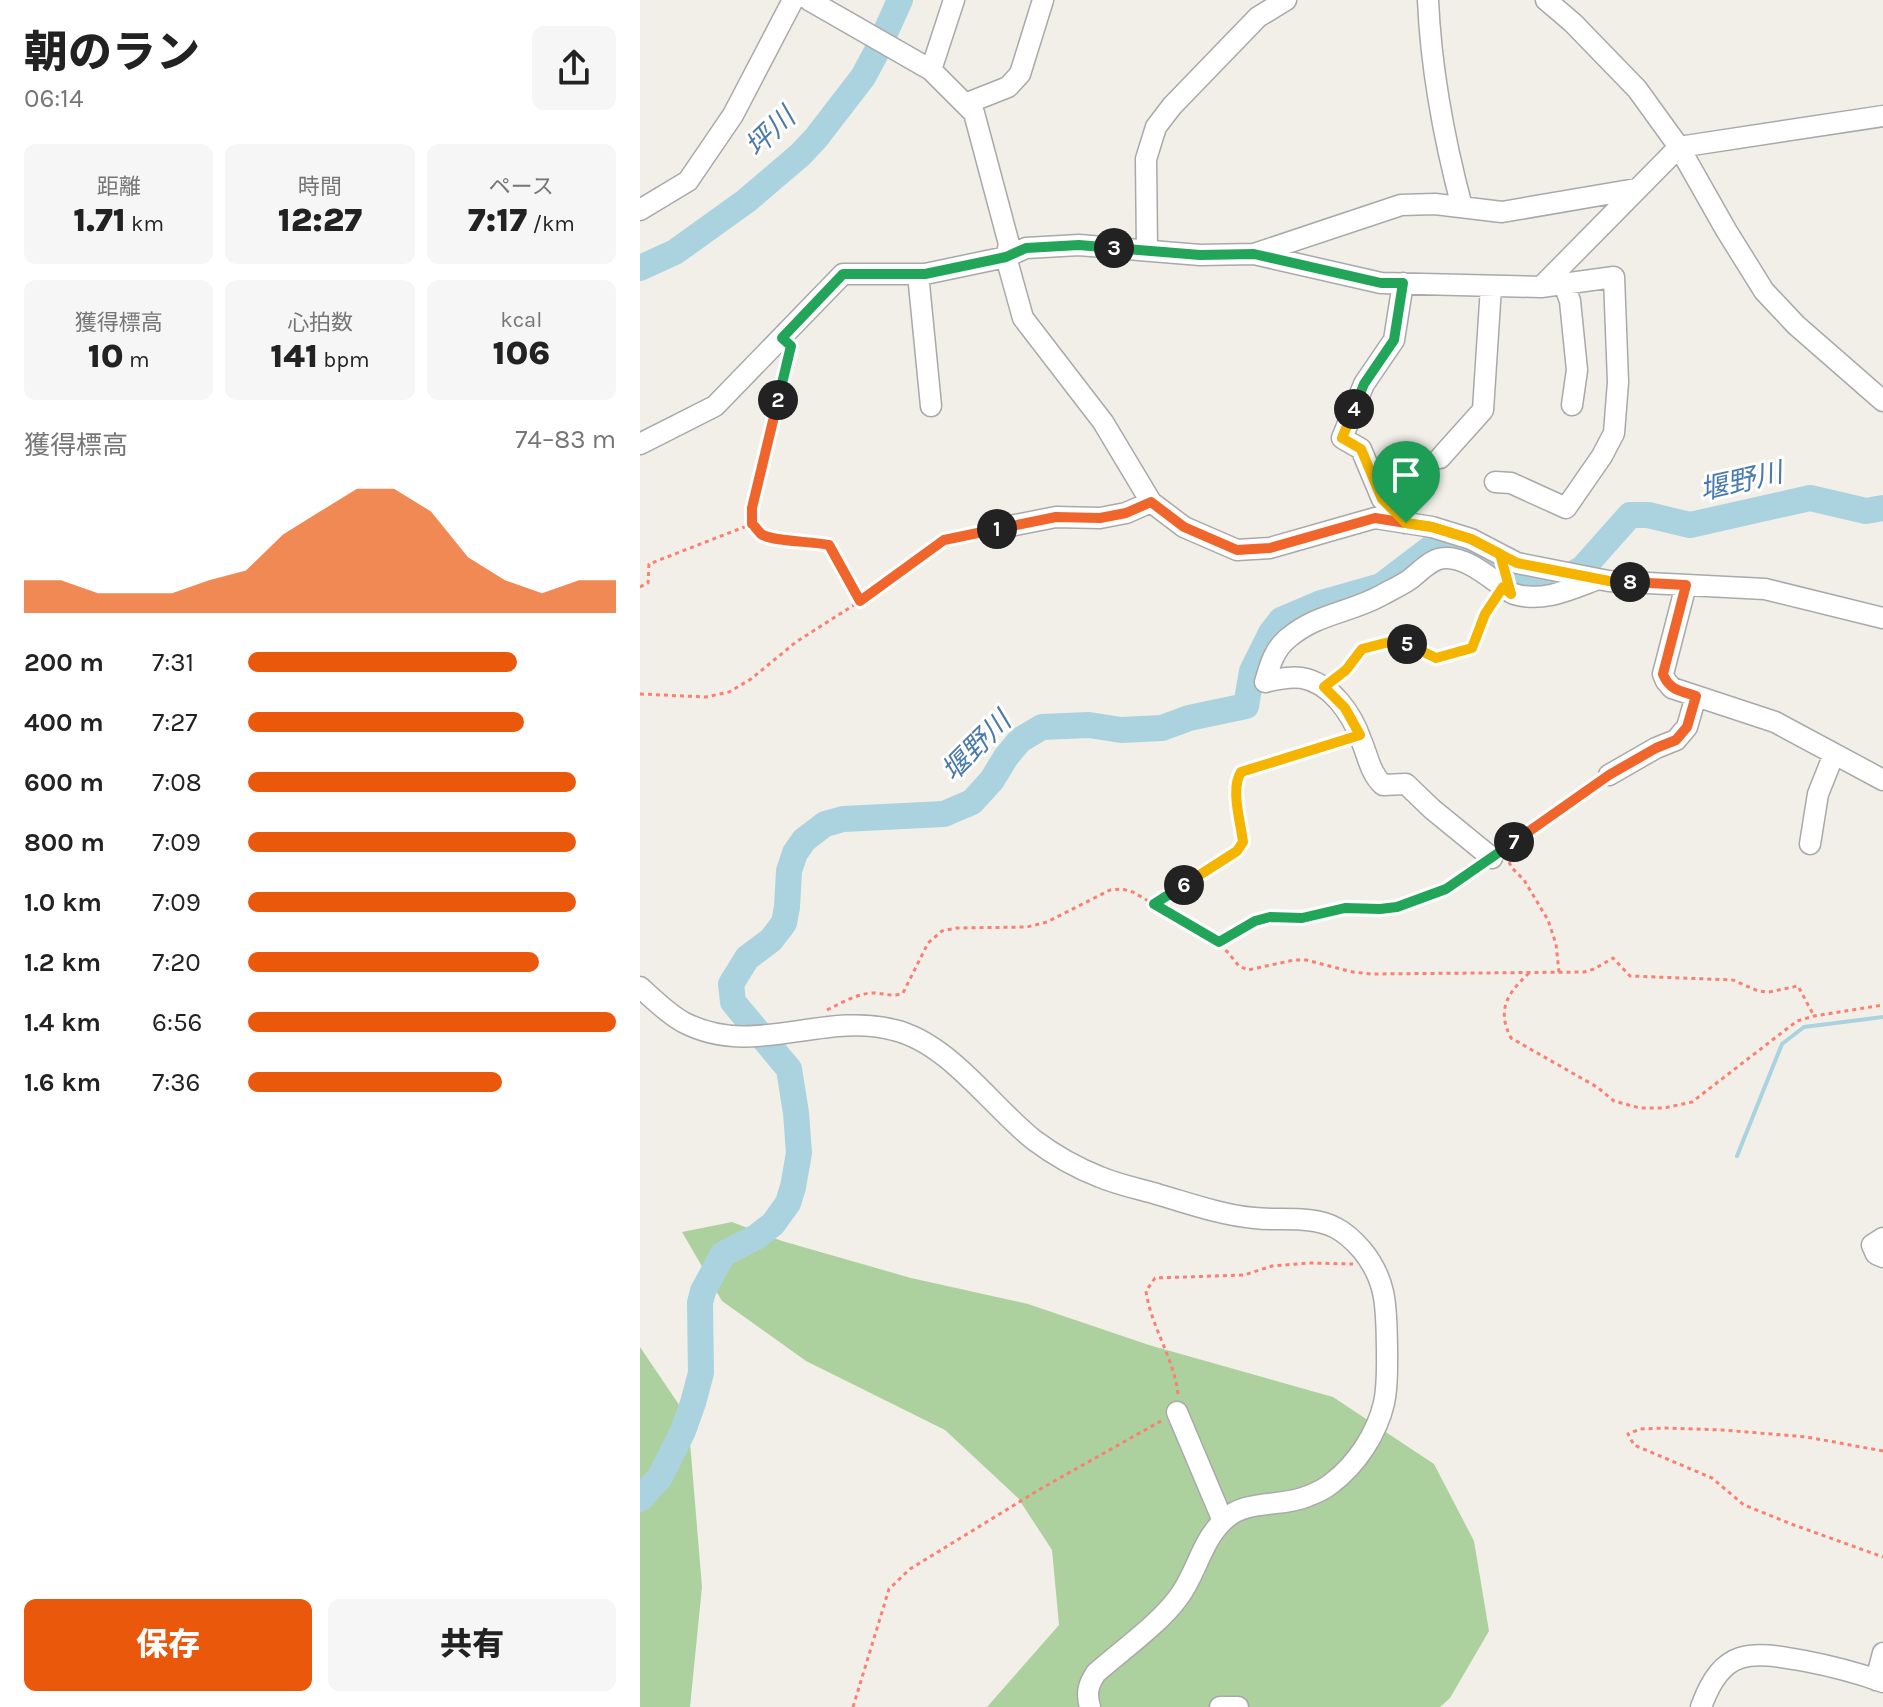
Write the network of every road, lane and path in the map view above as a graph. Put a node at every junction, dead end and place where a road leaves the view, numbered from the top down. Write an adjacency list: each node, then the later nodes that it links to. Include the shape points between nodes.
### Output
1 (793, 0): 14 (street, via 733,115 688,181)
2 (809, 0): 8 (street)
3 (954, 0): 8 (street)
4 (1043, 0): 9 (street, via 1020,74 1008,87)
5 (1286, 0): 15 (street, via 1258,17 1156,127 1146,159)
6 (1428, 0): 13 (street, via 1437,92)
7 (1546, 0): 11 (street, via 1637,89)
8 (931, 70): 9 (street)
9 (965, 104): 17 (street, via 974,113 1009,244)
10 (1883, 116): 11 (street)
11 (1679, 147): 12 (street); 24 (street, via 1764,291)
12 (1636, 189): 13 (street, via 1502,212); 22 (street)
13 (1462, 207): 16 (street, via 1401,205)
14 (640, 210)
15 (1147, 250): 16 (street); 17 (street, via 1079,245 1026,248)
16 (1254, 254): 19 (street, via 1381,283)
17 (1006, 257): 18 (street); 30 (street, via 1023,318 1103,422)
18 (918, 274): 23 (street, via 843,274); 26 (street)
19 (1403, 283): 21 (street); 31 (street, via 1394,340 1364,384 1342,438 1361,449 1382,499)
20 (1564, 284): 22 (street); 25 (street, via 1577,370); 29 (street, via 1614,277 1614,433 1566,508 1511,483)
21 (1491, 287): 22 (street); 28 (street, via 1483,410)
22 (1541, 287)
23 (782, 338): 27 (street, via 715,406); 32 (path, via 791,346)
24 (1883, 401)
25 (1572, 405)
26 (931, 406)
27 (640, 444)
28 (1440, 458)
29 (1495, 482)
30 (1151, 502): 31 (street, via 1184,527 1237,550 1270,548 1375,518); 33 (street, via 1100,518 1056,517)
31 (1406, 523): 34 (street, via 1471,539)
32 (752, 524): 37 (path, via 649,564 648,583); 39 (path, via 773,538 829,545)
33 (1000, 528): 39 (path, via 944,540)
34 (1501, 557): 35 (street); 38 (street)
35 (1594, 578): 36 (street); 38 (street, via 1547,596)
36 (1686, 585): 40 (street, via 1765,589); 43 (street, via 1663,674 1672,688)
37 (640, 587)
38 (1508, 590): 41 (path, via 1485,614 1472,648 1436,658 1397,640 1362,649); 41 (street, via 1448,557 1436,559 1368,603 1321,617 1284,642 1265,682 1305,678)
39 (860, 601): 42 (path, via 729,692 706,697)
40 (1883, 618)
41 (1324, 687): 44 (street, via 1345,708)
42 (640, 694)
43 (1696, 696): 45 (street, via 1775,722); 46 (street, via 1687,727 1676,740)
44 (1360, 735): 49 (street, via 1383,785 1406,784 1432,809); 50 (path, via 1241,772 1236,791 1243,842)
45 (1834, 754): 47 (street); 48 (street, via 1818,794)
46 (1609, 775): 49 (path)
47 (1883, 780)
48 (1810, 844)
49 (1498, 853): 51 (path, via 1446,889 1397,907 1270,917); 53 (path, via 1524,880 1548,920)
50 (1154, 904): 51 (path); 56 (path, via 1122,889 1110,890 1027,927 942,931 928,943 903,993 853,997)
51 (1219, 942): 52 (path, via 1248,970 1306,960 1371,974)
52 (1529, 972): 53 (path); 57 (path, via 1512,989 1505,1007 1504,1024 1511,1038 1614,1101 1640,1108 1692,1102 1797,1021)
53 (1559, 972): 57 (path, via 1584,972 1613,958 1630,976 1733,980 1769,992 1798,986)
54 (640, 987): 60 (street, via 679,1020 719,1036 834,1026 894,1030 939,1051 1034,1139 1069,1163 1223,1213 1334,1227)
55 (1883, 1005): 57 (path)
56 (821, 1013)
57 (1814, 1016)
58 (1883, 1238): 59 (street, via 1872,1245)
59 (1883, 1257)
60 (1371, 1261): 61 (path, via 1155,1278 1146,1291 1148,1306 1176,1378); 63 (street, via 1386,1306 1387,1379 1384,1404 1366,1446 1333,1483 1307,1497 1256,1505)
61 (1177, 1412): 63 (street); 67 (path, via 910,1569 889,1589)
62 (1883, 1451): 64 (path, via 1723,1430 1640,1429 1628,1434 1634,1445 1712,1478 1744,1505)
63 (1223, 1521): 68 (street, via 1179,1597 1088,1684)
64 (1883, 1557)
65 (1883, 1653): 66 (street)
66 (1880, 1681): 71 (street, via 1825,1665 1750,1655 1722,1669)
67 (853, 1707)
68 (1090, 1707)
69 (1220, 1707): 70 (street)
70 (1238, 1707)
71 (1701, 1707)

